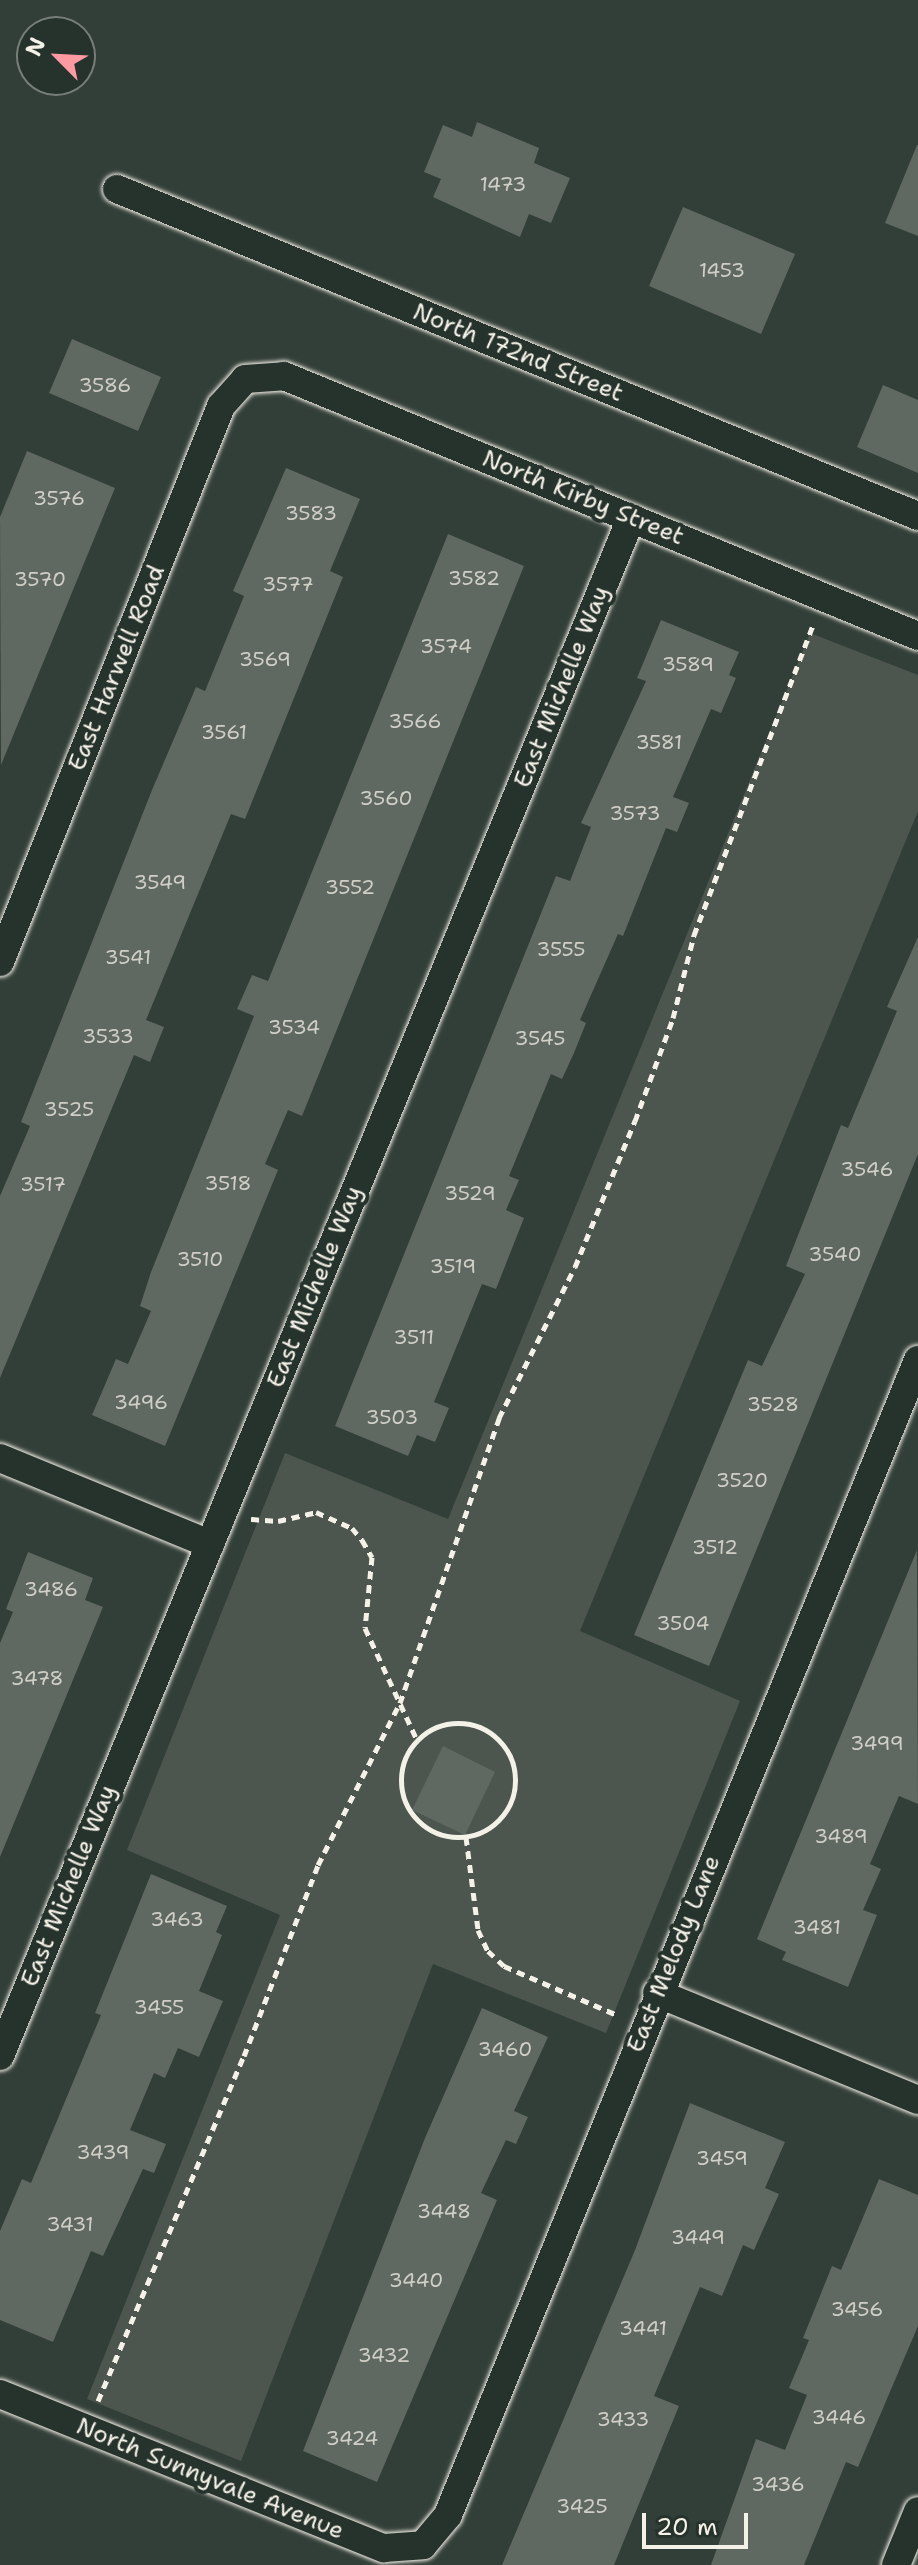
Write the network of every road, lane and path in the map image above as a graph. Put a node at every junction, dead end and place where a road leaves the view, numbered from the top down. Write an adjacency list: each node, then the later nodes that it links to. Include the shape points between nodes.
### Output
1 (117, 189): 3 (street, North 172nd Street)
2 (245, 379): 4 (street, North Kirby Street, via 284,376); 7 (street, East Harwell Road, via 221,406)
3 (918, 516)
4 (631, 518): 5 (street, North Kirby Street); 10 (street, East Michelle Way)
5 (824, 597): 6 (street, North Kirby Street); 12 (path, via 694,935 673,1018 635,1121 575,1267 499,1418)
6 (918, 636)
7 (0, 962)
8 (918, 1360): 15 (street, East Melody Lane)
9 (0, 1458): 11 (street)
10 (224, 1511): 11 (street, East Michelle Way); 12 (path, via 278,1521 316,1512 352,1528 372,1557 365,1628)
11 (210, 1544): 17 (street, East Michelle Way)
12 (400, 1703): 13 (path); 20 (path, via 318,1865)
13 (417, 1740): 14 (path, via 402,1771 407,1806 431,1831); 14 (path, via 432,1729 467,1724 484,1729 509,1755 514,1790 508,1807 483,1832)
14 (466, 1837): 16 (path, via 478,1930 488,1951 504,1966)
15 (657, 1993): 16 (street, East Melody Lane); 18 (street)
16 (644, 2026): 22 (street, East Melody Lane, via 448,2515)
17 (0, 2056)
18 (918, 2100)
19 (0, 2394): 20 (street, North Sunnyvale Avenue)
20 (87, 2429): 22 (street, North Sunnyvale Avenue, via 384,2548)
21 (918, 2511): 23 (street)
22 (423, 2545)
23 (896, 2565)

